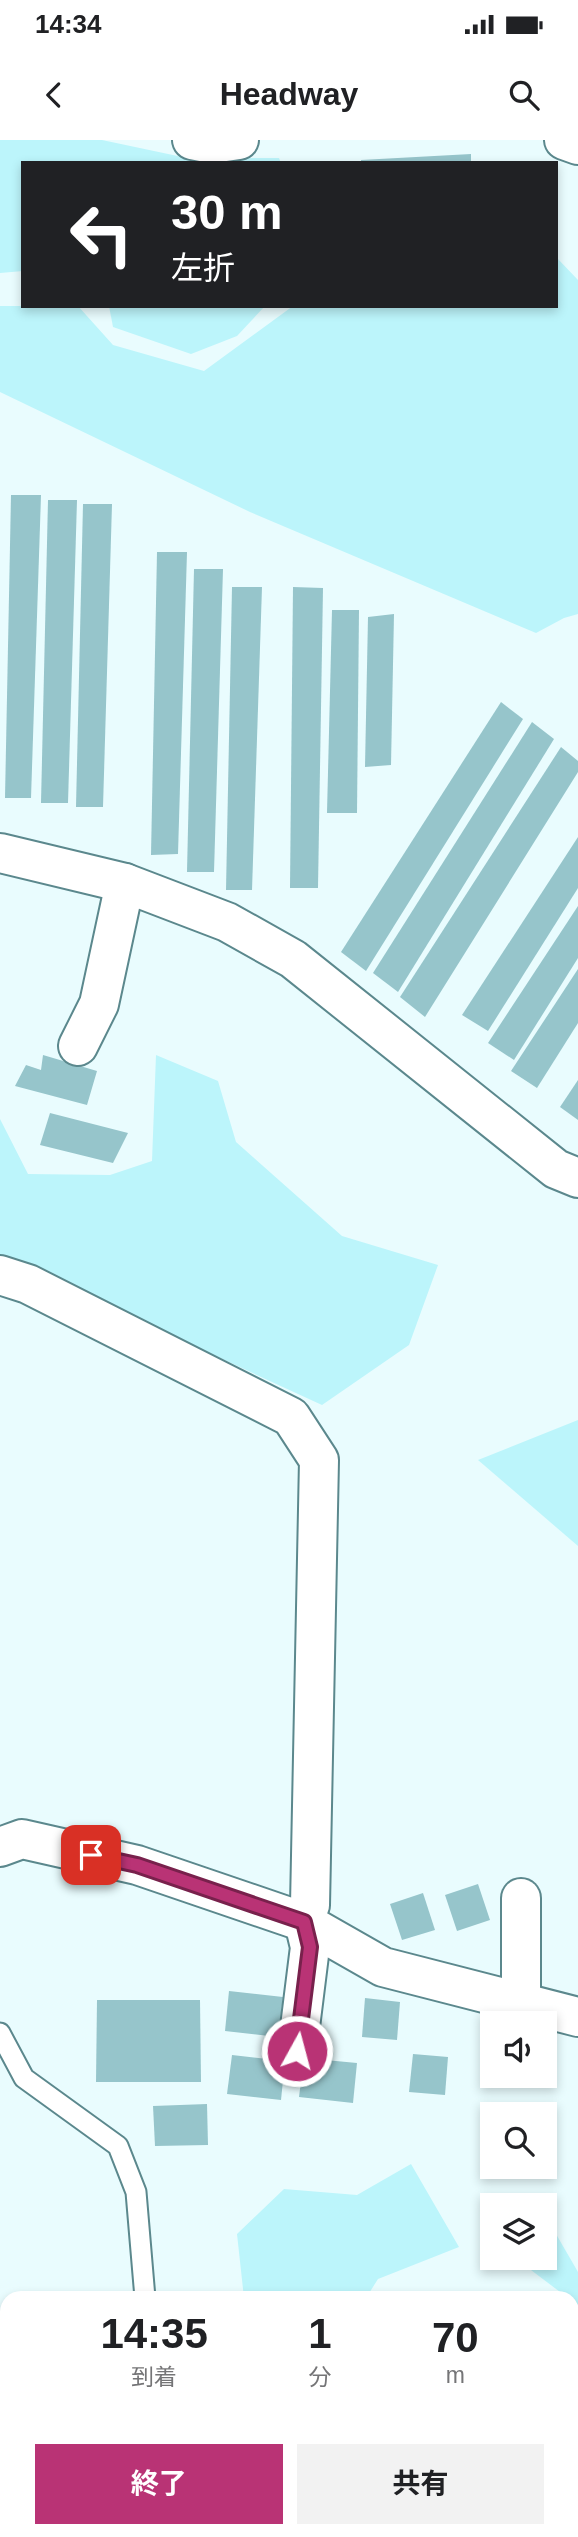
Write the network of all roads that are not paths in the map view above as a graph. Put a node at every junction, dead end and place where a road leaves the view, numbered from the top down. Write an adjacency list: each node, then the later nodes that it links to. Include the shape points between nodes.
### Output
1 (192, 140): 2 (street, via 212,144)
2 (239, 140)
3 (564, 140): 4 (street)
4 (578, 145)
5 (0, 853): 6 (street)
6 (125, 883): 7 (street, via 99,1004); 8 (street, via 227,922 293,959 556,1169)
7 (78, 1046)
8 (578, 1178)
9 (0, 1275): 12 (street, via 28,1284 291,1418 319,1460 310,1905)
10 (0, 1847): 12 (street, via 22,1839 137,1865)
11 (521, 1898): 13 (street)
12 (304, 1922): 13 (street, via 383,1967); 16 (street, via 310,1947)
13 (521, 2002): 14 (street)
14 (578, 2017)
15 (0, 2033): 17 (lane, via 24,2078 118,2146 136,2193)
16 (297, 2051)
17 (144, 2291)

